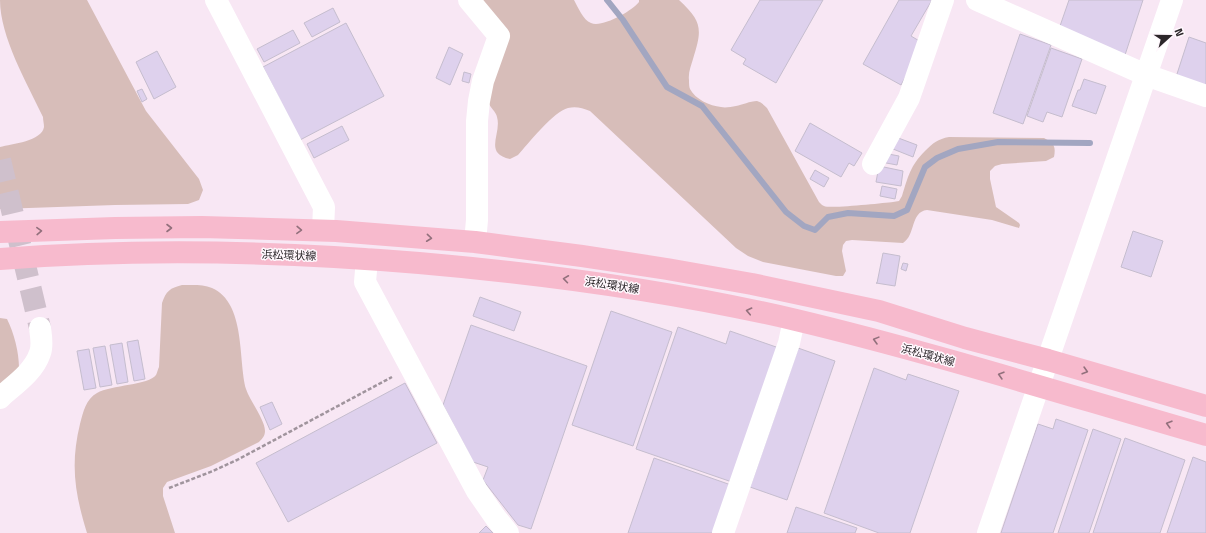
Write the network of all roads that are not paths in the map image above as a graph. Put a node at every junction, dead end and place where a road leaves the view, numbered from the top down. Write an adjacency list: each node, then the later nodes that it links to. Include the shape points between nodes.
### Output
1 (216, 0): 9 (street, via 324,207)
2 (469, 0): 11 (street, via 499,36 482,81 479,101)
3 (943, 0): 8 (street, via 909,98)
4 (978, 0): 6 (street)
5 (1172, 0): 6 (street)
6 (1146, 75): 7 (street); 16 (street)
7 (1206, 96)
8 (873, 164)
9 (323, 230): 10 (main road, one-way to 9, via 173,228); 11 (main road, one-way to 11)
10 (0, 232)
11 (475, 242): 16 (main road, via 639,264 795,293 879,311)
12 (0, 259): 13 (main road, 浜松環状線, via 78,254 208,252)
13 (367, 259): 14 (main road, 浜松環状線, one-way to 13, via 686,297 578,280 469,267); 21 (street, via 365,282 477,491)
14 (794, 320): 17 (main road, 浜松環状線, one-way to 14); 22 (street, via 789,343)
15 (40, 328): 18 (street, via 40,352 34,366)
16 (1048, 360): 17 (street); 19 (main road, one-way to 19)
17 (1038, 386): 20 (main road, 浜松環状線, one-way to 17); 23 (street)
18 (0, 398)
19 (1206, 406)
20 (1206, 435)
21 (508, 533)
22 (723, 533)
23 (988, 533)

